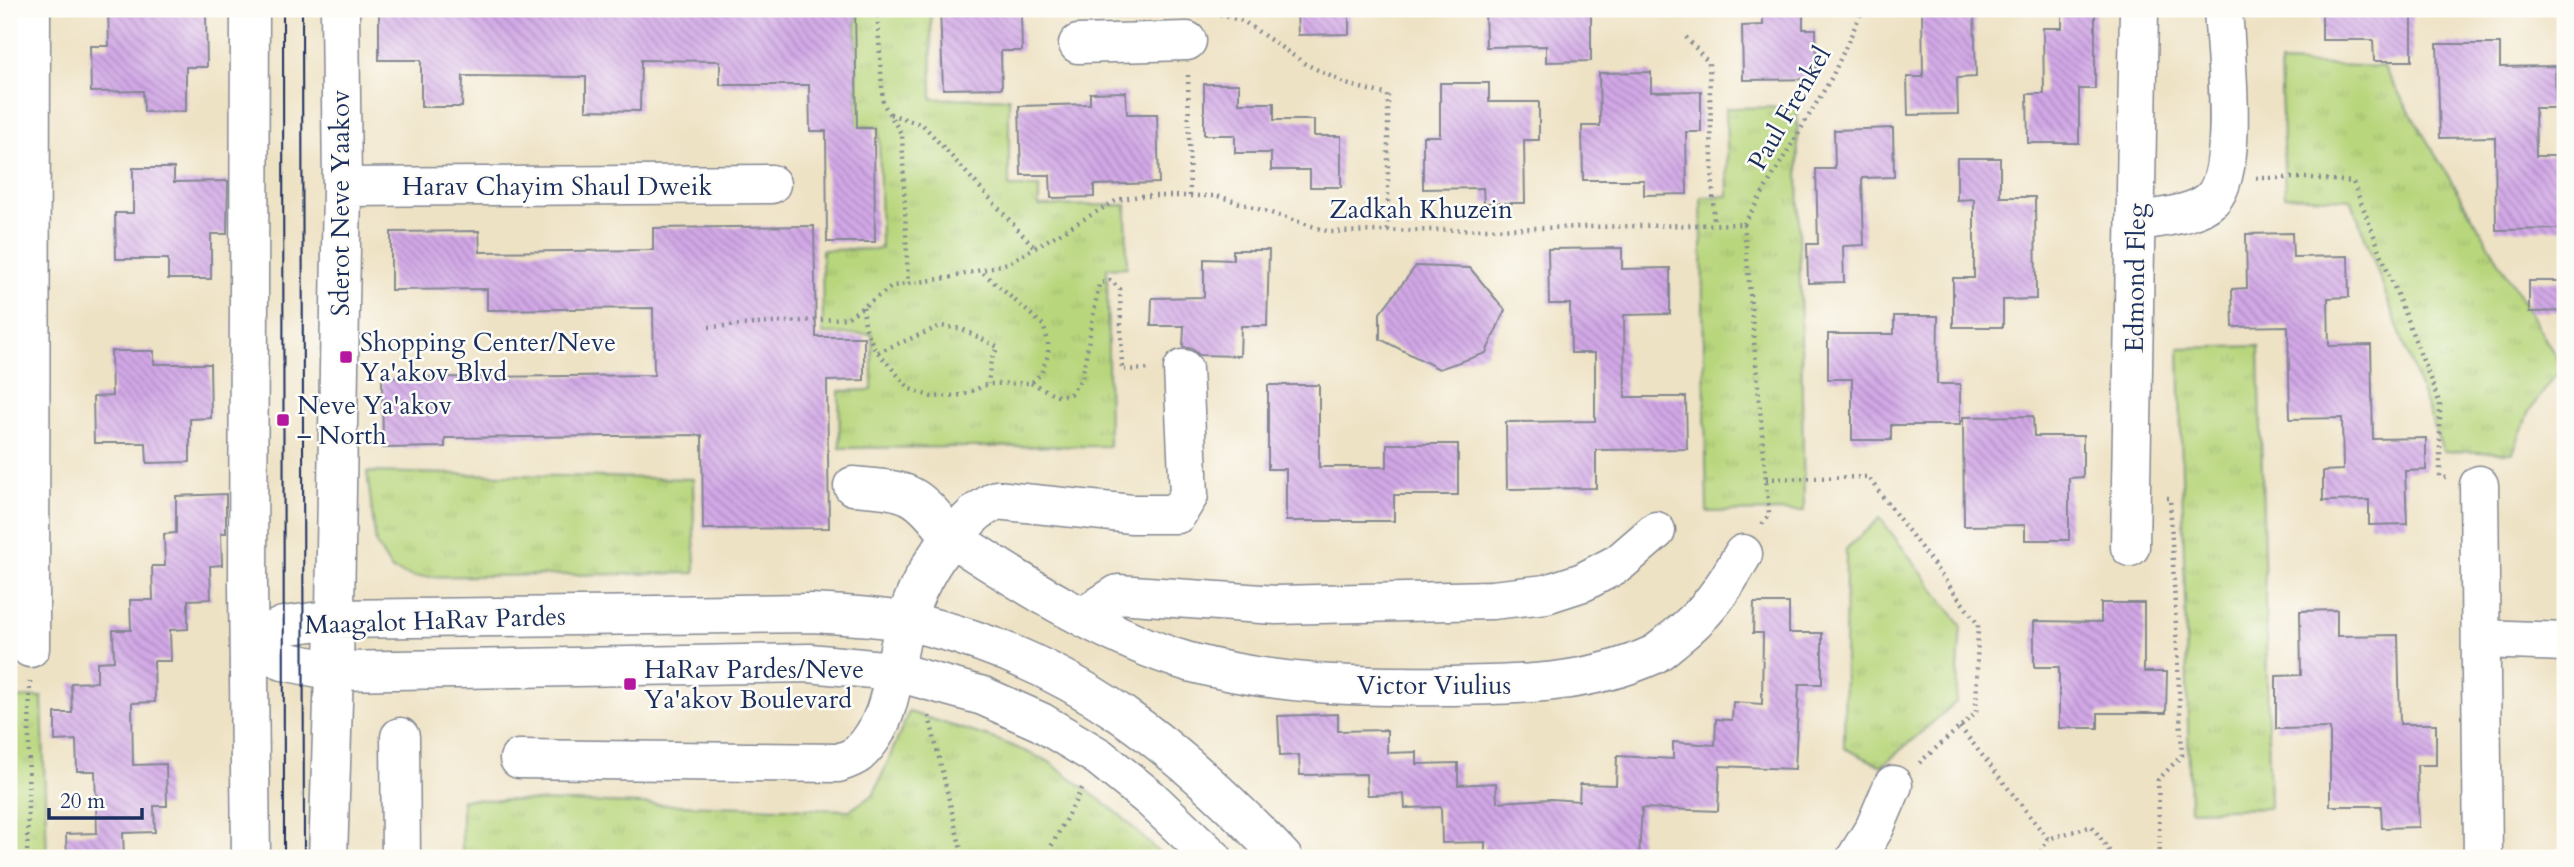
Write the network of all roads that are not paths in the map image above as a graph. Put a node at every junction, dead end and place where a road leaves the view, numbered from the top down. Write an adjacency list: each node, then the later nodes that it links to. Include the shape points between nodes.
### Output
1 (30, 9): 24 (street)
2 (250, 9): 22 (street)
3 (340, 9): 9 (street, Sderot Neve Yaakov)
4 (2140, 9): 10 (street, Edmond Fleg)
5 (2223, 9): 10 (street, via 2228,121 2224,177 2212,199 2191,210)
6 (1189, 28): 7 (street)
7 (1078, 44)
8 (771, 184): 9 (street, Harav Chayim Shaul Dweik)
9 (342, 187): 19 (street, Sderot Neve Yaakov)
10 (2136, 222): 16 (street, Edmond Fleg)
11 (1183, 369): 15 (street, via 1189,495 1177,514 996,500)
12 (2479, 485): 21 (street)
13 (853, 486): 15 (street, Victor Viulius, via 902,491 925,504)
14 (1656, 531): 18 (street, via 1619,563 1546,594 1492,600 1276,605 1118,594)
15 (951, 537): 18 (street, Victor Viulius); 20 (street, via 920,582)
16 (2130, 547)
17 (1743, 554): 18 (street, Victor Viulius, via 1722,591 1656,654 1604,673 1536,684 1358,687 1261,678 1142,645)
18 (1084, 616)
19 (334, 619): 20 (street, Maagalot HaRav Pardes, via 810,613); 22 (street, Maagalot HaRav Pardes, via 283,626); 25 (street, Sderot Neve Yaakov)
20 (905, 622): 26 (street); 34 (street, Maagalot HaRav Pardes, via 995,646 1060,675 1136,723 1185,761)
21 (2481, 639): 23 (street); 36 (street)
22 (249, 642): 25 (street, Maagalot HaRav Pardes, via 283,661); 30 (street)
23 (2565, 642)
24 (30, 648)
25 (334, 671): 26 (street, Maagalot HaRav Pardes, via 809,663); 31 (street, Sderot Neve Yaakov)
26 (906, 674): 28 (street, via 857,754 838,764); 33 (street, Maagalot HaRav Pardes, via 983,696 1041,722 1099,757)
27 (400, 737): 32 (street)
28 (519, 759)
29 (1893, 785): 35 (street)
30 (251, 858)
31 (328, 858)
32 (401, 858)
33 (1213, 858)
34 (1283, 858)
35 (1856, 858)
36 (2483, 858)

